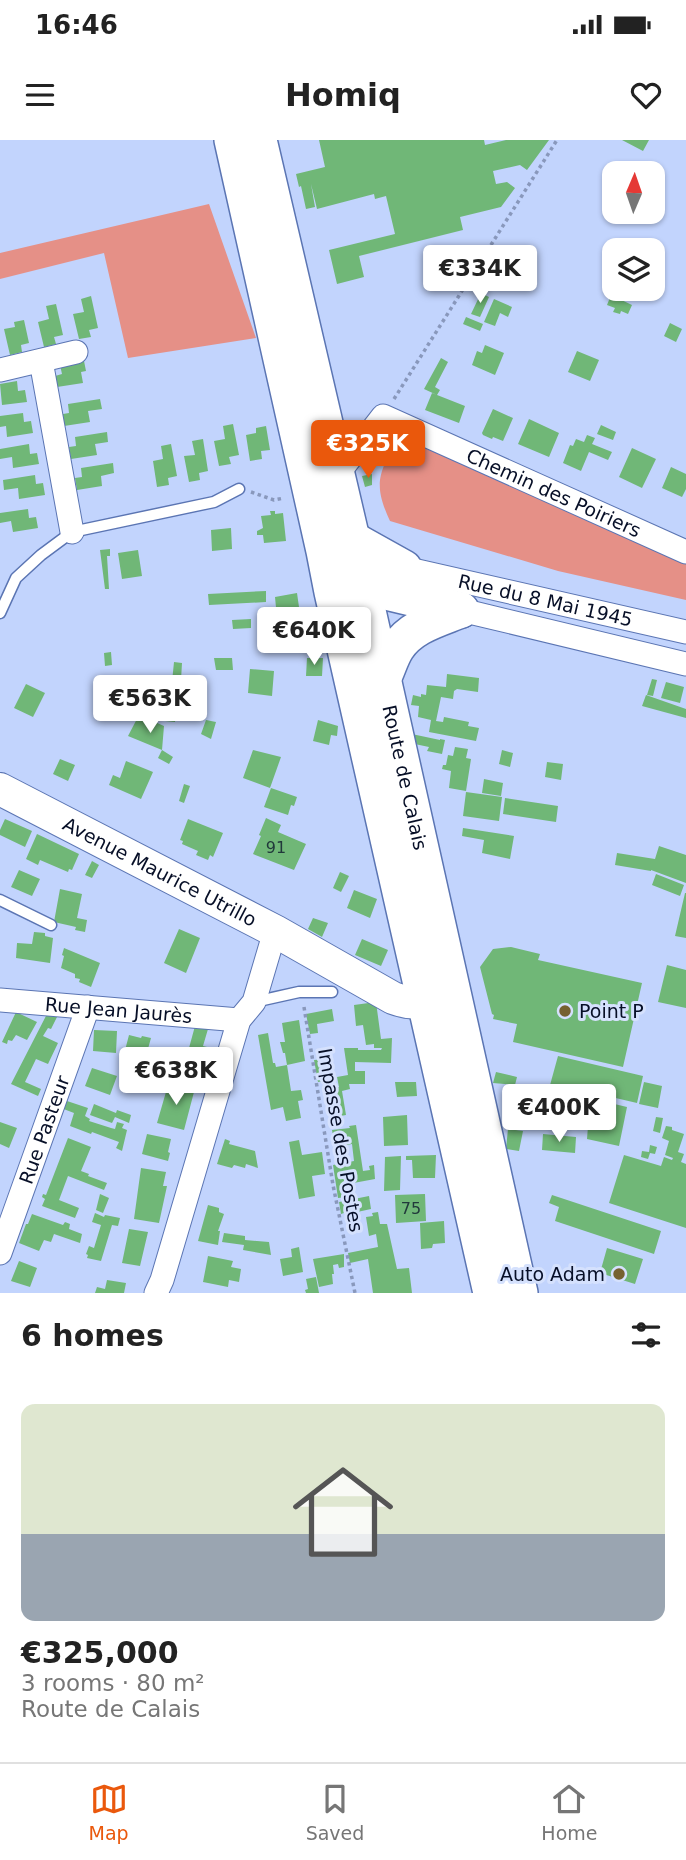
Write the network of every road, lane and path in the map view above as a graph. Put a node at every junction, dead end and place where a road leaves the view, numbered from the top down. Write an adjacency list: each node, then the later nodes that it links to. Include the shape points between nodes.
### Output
1 (232, 140): 8 (main road, Route de Calais)
2 (259, 140): 8 (main road, Route de Calais)
3 (557, 140): 7 (path)
4 (76, 352): 5 (street)
5 (41, 361): 6 (street); 10 (street)
6 (0, 370)
7 (383, 416): 8 (street); 12 (street, Chemin des Poiriers)
8 (324, 484): 9 (path, via 274,500); 11 (main road, Route de Calais); 14 (main road, Route de Calais)
9 (239, 489): 10 (lane, via 214,502)
10 (72, 532): 16 (lane, via 16,578)
11 (352, 539): 13 (main road); 14 (main road, Route de Calais)
12 (686, 552)
13 (404, 568): 14 (main road); 17 (street, Rue du 8 Mai 1945)
14 (346, 589): 15 (main road); 19 (main road, Route de Calais); 24 (main road, Route de Calais)
15 (461, 610): 18 (street, Rue du 8 Mai 1945); 19 (main road, via 408,636)
16 (0, 613)
17 (686, 632)
18 (686, 664)
19 (383, 679): 24 (main road, Route de Calais)
20 (0, 789): 23 (main road, Avenue Maurice Utrillo)
21 (0, 900): 22 (lane)
22 (51, 925)
23 (275, 931): 24 (main road, Avenue Maurice Utrillo, via 381,979); 28 (street)
24 (437, 991): 34 (main road, Route de Calais); 35 (main road, Route de Calais)
25 (299, 992): 26 (lane); 28 (lane); 33 (path, Impasse des Postes)
26 (332, 992)
27 (0, 999): 29 (street, Rue Jean Jaurès)
28 (254, 1002): 30 (street)
29 (88, 1007): 30 (street, Rue Jean Jaurès); 31 (street, Rue Pasteur)
30 (239, 1020): 32 (street)
31 (0, 1253)
32 (156, 1293)
33 (355, 1293)
34 (491, 1293)
35 (520, 1293)

